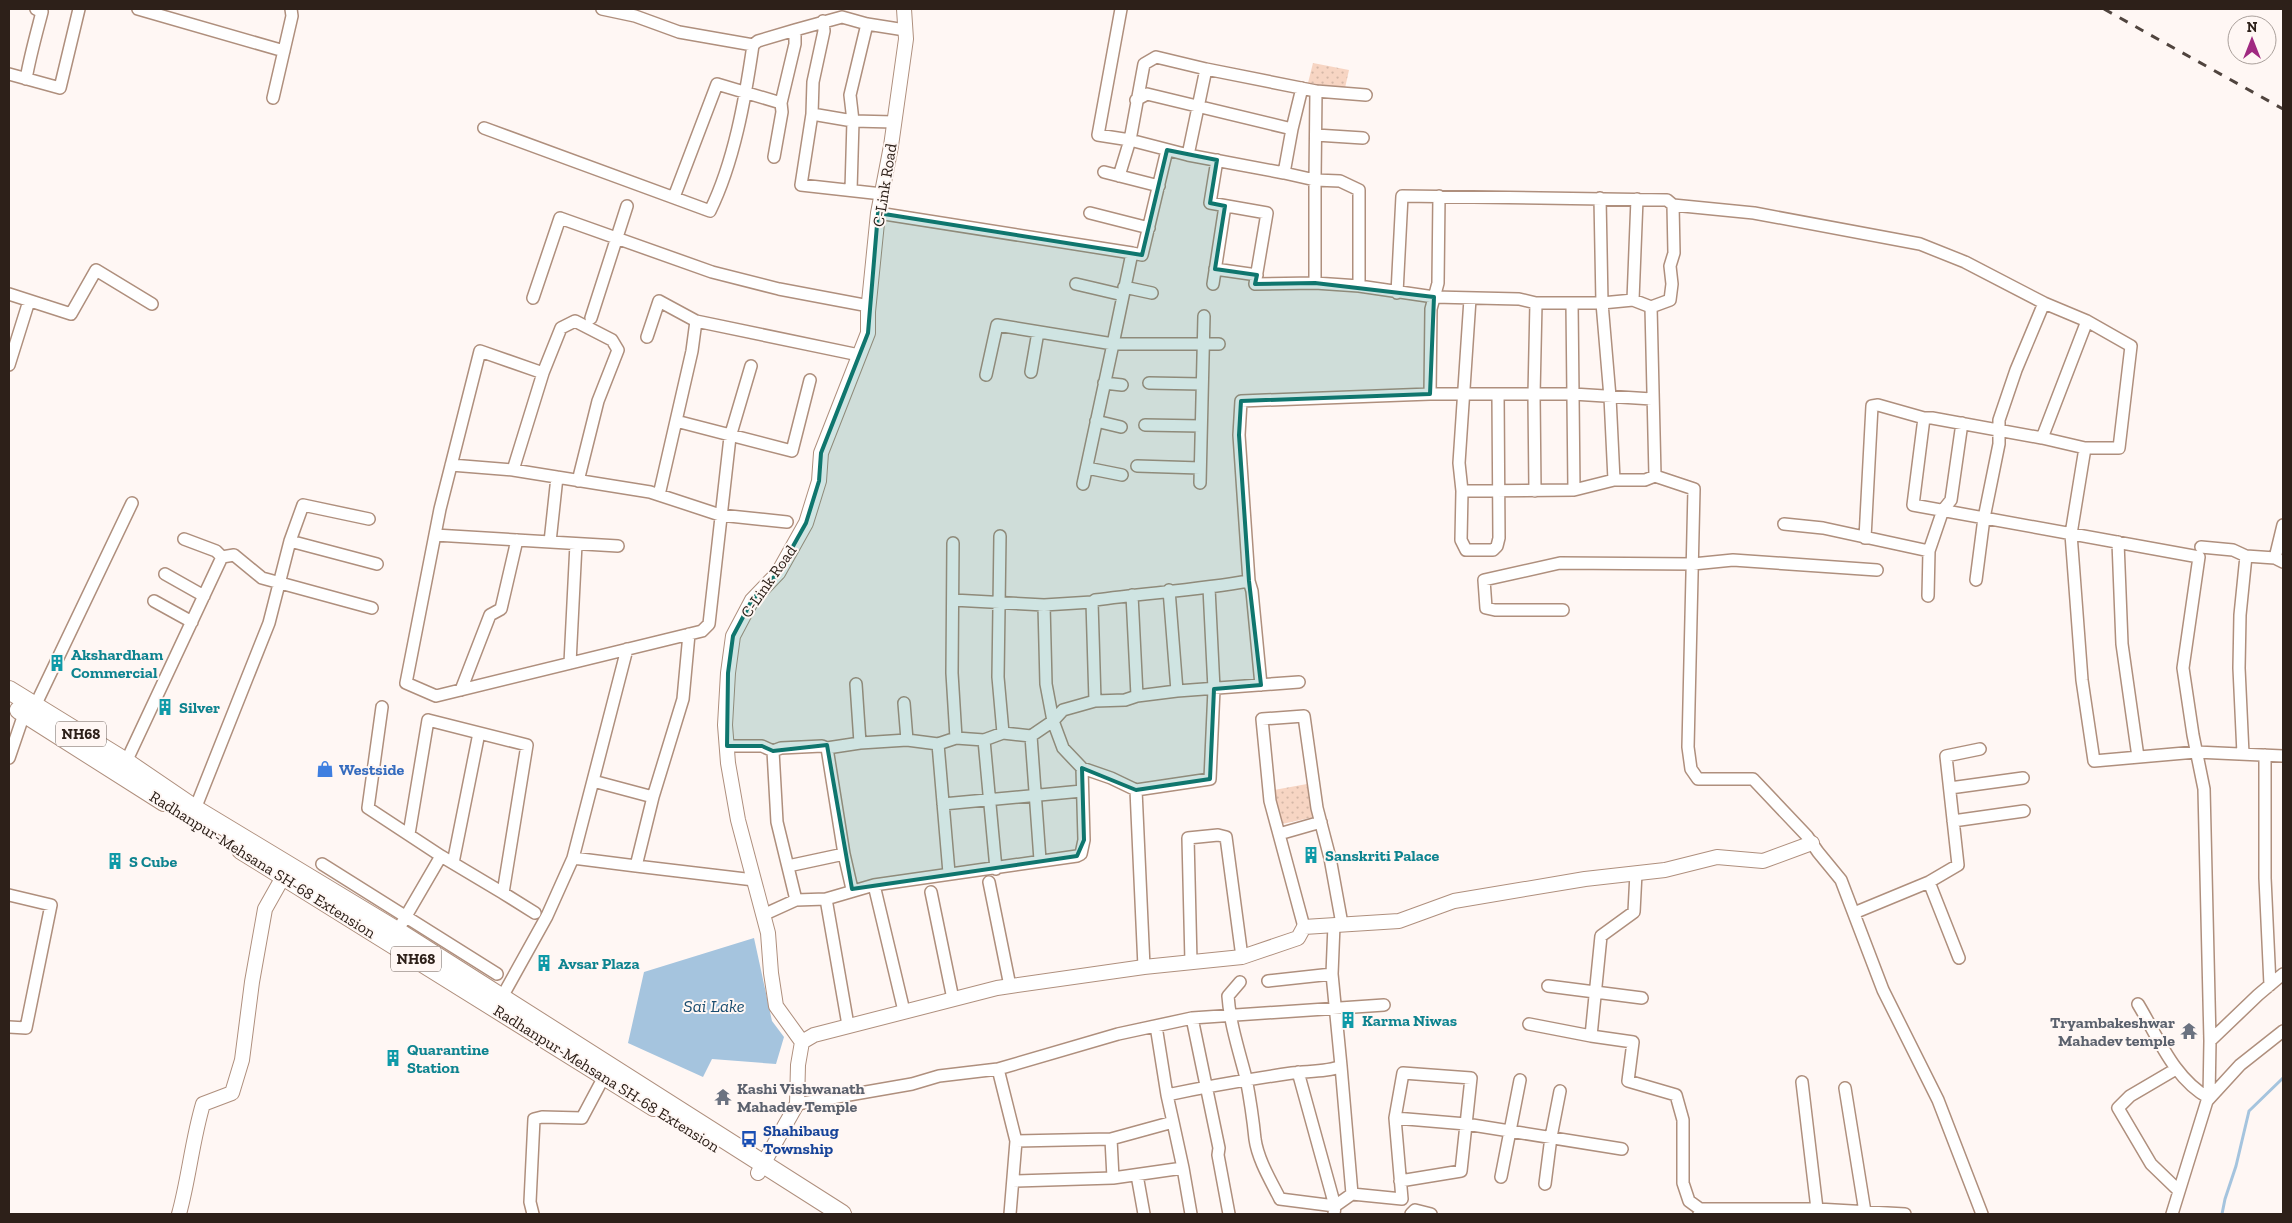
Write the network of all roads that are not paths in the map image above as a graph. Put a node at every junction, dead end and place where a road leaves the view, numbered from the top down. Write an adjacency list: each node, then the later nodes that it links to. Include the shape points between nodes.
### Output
1 (36, 9): 17 (street, via 42,12)
2 (79, 9): 17 (street, via 60,88)
3 (138, 9): 14 (street)
4 (291, 9): 14 (street)
5 (602, 9): 8 (street)
6 (904, 9): 12 (street, C-Link Road)
7 (1121, 9): 33 (street, via 1098,135)
8 (636, 13): 13 (street, via 679,32)
9 (823, 21): 10 (street, via 842,17); 11 (street); 26 (street, via 824,31 813,82)
10 (866, 24): 12 (street); 27 (street, via 850,95)
11 (795, 30): 13 (street); 24 (street, via 795,44)
12 (905, 30): 28 (street, C-Link Road)
13 (753, 45): 20 (street)
14 (284, 51): 22 (street)
15 (1206, 69): 18 (street); 23 (street, via 1156,56 1144,64); 25 (street)
16 (9, 74): 17 (street)
17 (26, 79)
18 (1302, 88): 19 (street); 30 (street)
19 (1316, 91): 21 (street); 31 (street)
20 (746, 93): 24 (street); 46 (street, via 718,84); 46 (street, via 721,189 710,211)
21 (1366, 95)
22 (273, 98)
23 (1136, 100): 25 (street, via 1147,94); 33 (street)
24 (781, 104): 36 (street)
25 (1199, 107): 30 (street); 35 (street)
26 (812, 114): 27 (street); 43 (street, via 801,185)
27 (853, 121): 28 (street); 43 (street)
28 (894, 122): 44 (street, C-Link Road)
29 (484, 128): 46 (street)
30 (1292, 129): 39 (street)
31 (1316, 135): 32 (street); 41 (street)
32 (1363, 138)
33 (1130, 140): 34 (street); 40 (street)
34 (1167, 150): 35 (street); 42 (street)
35 (1188, 155): 37 (street)
36 (774, 157)
37 (1217, 160): 39 (street); 51 (street, via 1210,203)
38 (1104, 172): 40 (street)
39 (1284, 173): 41 (street)
40 (1119, 176): 42 (street)
41 (1316, 180): 59 (street); 62 (street, via 1340,181 1359,190)
42 (1159, 186): 54 (street)
43 (851, 190): 44 (street)
44 (882, 194): 52 (street, C-Link Road)
45 (1439, 196): 47 (street); 65 (street, via 1402,196); 67 (street, via 1438,284)
46 (674, 197)
47 (1600, 198): 48 (street); 74 (street)
48 (1637, 199): 49 (street, via 1667,200); 71 (street)
49 (1673, 205): 75 (street, via 1754,213 1920,244 1965,262); 78 (street, via 1674,253 1670,266 1670,300)
50 (628, 206): 55 (street)
51 (1225, 206): 57 (street); 58 (street, via 1267,213)
52 (878, 213): 56 (street); 77 (street, C-Link Road)
53 (1090, 213): 54 (street)
54 (1148, 228): 56 (street, via 1142,255)
55 (617, 238): 68 (street, via 560,218); 77 (street, via 720,274); 80 (street)
56 (1132, 253): 63 (street)
57 (1215, 269): 58 (street); 61 (street)
58 (1257, 275): 59 (street, via 1255,284)
59 (1316, 283): 62 (street)
60 (1076, 284): 63 (street)
61 (1213, 284)
62 (1359, 286): 65 (street)
63 (1124, 291): 64 (street); 85 (street)
64 (1152, 293)
65 (1397, 293): 67 (street)
66 (9, 294): 70 (street)
67 (1434, 297): 69 (street); 99 (street)
68 (533, 298)
69 (1470, 299): 72 (street, via 1519,299); 100 (street)
70 (29, 300): 76 (street, via 71,314 96,270); 89 (street)
71 (1633, 300): 74 (street); 78 (street)
72 (1536, 303): 73 (street); 103 (street)
73 (1572, 303): 74 (street); 102 (street)
74 (1602, 303): 104 (street)
75 (2044, 303): 82 (street); 113 (street, via 2016,370)
76 (152, 304)
77 (869, 306): 88 (street, C-Link Road, via 868,333)
78 (1651, 307): 105 (street)
79 (1204, 316): 86 (street)
80 (591, 318)
81 (696, 321): 84 (street, via 659,301); 88 (street); 107 (street)
82 (2087, 321): 115 (street); 116 (street, via 2131,346 2119,448)
83 (1038, 332): 85 (street); 91 (street); 93 (street, via 997,325)
84 (647, 337)
85 (1112, 344): 86 (street); 95 (street)
86 (1202, 344): 87 (street); 97 (street)
87 (1219, 344)
88 (859, 355): 204 (street, C-Link Road, via 821,453 819,480 806,523 778,573 752,600 733,636 728,673)
89 (9, 365)
90 (751, 366): 114 (street)
91 (1031, 372)
92 (543, 373): 117 (street, via 480,351); 121 (street); 126 (street, via 562,328 575,321 612,340 618,350 598,401)
93 (986, 375)
94 (810, 380): 114 (street, via 792,452)
95 (1104, 383): 98 (street); 108 (street)
96 (1150, 383): 97 (street)
97 (1202, 384): 111 (street)
98 (1122, 385)
99 (1430, 394): 100 (street); 164 (street, via 1241,401 1239,435)
100 (1464, 394): 101 (street); 130 (street, via 1459,463)
101 (1498, 394): 103 (street); 131 (street)
102 (1573, 394): 103 (street); 104 (street); 129 (street)
103 (1534, 395): 132 (street)
104 (1610, 397): 105 (street); 125 (street)
105 (1652, 399): 123 (street)
106 (1924, 418): 109 (street); 135 (street, via 1913,505); 145 (street, via 1872,406)
107 (676, 421): 114 (street); 133 (street)
108 (1096, 422): 112 (street); 119 (street)
109 (1962, 423): 113 (street); 135 (street, via 1951,500)
110 (1145, 425): 111 (street)
111 (1201, 426): 120 (street)
112 (1121, 427)
113 (1999, 431): 115 (street); 137 (street)
114 (730, 437): 136 (street)
115 (2042, 438): 116 (street)
116 (2086, 448): 142 (street)
117 (451, 465): 121 (street); 143 (street)
118 (1137, 466): 120 (street)
119 (1087, 468): 122 (street); 128 (street)
120 (1200, 468): 127 (street)
121 (513, 470): 124 (street)
122 (1122, 475)
123 (1655, 476): 125 (street, via 1645,480); 160 (street, via 1694,489)
124 (557, 477): 126 (street); 149 (street)
125 (1614, 480): 129 (street)
126 (578, 481): 133 (street)
127 (1200, 483)
128 (1083, 484)
129 (1574, 490): 132 (street)
130 (1462, 491): 131 (street); 131 (street, via 1463,547 1474,552 1493,550 1497,546)
131 (1498, 491): 132 (street)
132 (1535, 491)
133 (659, 495): 136 (street)
134 (132, 502): 194 (street)
135 (1943, 510): 137 (street); 155 (street)
136 (720, 515): 139 (street); 179 (street, via 709,624 702,631)
137 (1984, 518): 142 (street); 163 (street)
138 (369, 519): 148 (street, via 303,505)
139 (787, 522)
140 (1784, 524): 145 (street, via 1823,528)
141 (2283, 525): 158 (street)
142 (2071, 534): 150 (street); 212 (street, via 2082,680 2094,761)
143 (434, 535): 147 (street); 187 (street, via 406,683 436,696)
144 (1000, 536): 173 (street)
145 (1865, 538): 155 (street)
146 (184, 539): 157 (street, via 216,551)
147 (517, 540): 149 (street); 187 (street, via 501,609 490,615)
148 (290, 541): 159 (street); 165 (street)
149 (550, 542): 152 (street)
150 (2118, 542): 208 (street, via 2199,557 2183,668); 212 (street, via 2122,644)
151 (952, 543): 171 (street)
152 (576, 544): 153 (street); 181 (street)
153 (618, 546)
154 (2201, 547): 156 (street, via 2233,550)
155 (1929, 551): 170 (street)
156 (2246, 556): 158 (street); 209 (street, via 2239,641)
157 (222, 557): 165 (street, via 234,555 262,578); 169 (street)
158 (2279, 560)
159 (378, 564)
160 (1693, 564): 161 (street, via 1764,561); 177 (street, via 1560,563 1484,580 1486,608); 231 (street, via 1688,747 1691,769 1698,779 1753,779)
161 (1877, 570)
162 (165, 574): 169 (street)
163 (1976, 580)
164 (1249, 581): 166 (street); 184 (street)
165 (280, 583): 176 (street); 225 (street, via 269,623)
166 (1209, 588): 167 (street); 185 (street)
167 (1170, 590): 168 (street); 188 (street)
168 (1132, 595): 174 (street); 189 (street)
169 (204, 596): 178 (street)
170 (1928, 596)
171 (952, 600): 173 (street); 199 (street)
172 (154, 601): 178 (street)
173 (999, 602): 175 (street); 197 (street, via 998,678)
174 (1092, 602): 175 (street); 190 (street)
175 (1044, 604): 195 (street, via 1046,684)
176 (372, 608)
177 (1563, 610)
178 (192, 622): 214 (street)
179 (689, 634): 180 (street); 222 (street, via 683,699)
180 (627, 649): 181 (street); 217 (street)
181 (570, 663): 187 (street)
182 (1299, 682): 184 (street)
183 (856, 684): 202 (street)
184 (1262, 685): 185 (street)
185 (1214, 689): 188 (street); 219 (street, via 1210,779)
186 (9, 690): 194 (highway, NH68)
187 (461, 690)
188 (1177, 691): 189 (street)
189 (1137, 696): 190 (street, via 1125,700)
190 (1095, 701): 195 (street, via 1063,710)
191 (904, 703): 200 (street)
192 (9, 704): 194 (highway, Radhanpur-Mehsana SH-68 Extension / NH68)
193 (382, 708): 229 (street, via 368,808)
194 (30, 710): 213 (street); 214 (highway, NH68); 243 (highway, Radhanpur-Mehsana SH-68 Extension / NH68)
195 (1053, 721): 198 (street); 215 (street, via 1063,748)
196 (479, 733): 229 (street, via 428,720); 236 (street); 250 (street, via 527,745)
197 (1003, 733): 198 (street); 201 (street)
198 (1031, 736): 221 (street)
199 (956, 738): 201 (street); 203 (street)
200 (907, 740): 202 (street); 203 (street)
201 (984, 740): 223 (street)
202 (860, 742): 205 (street)
203 (938, 744): 224 (street)
204 (726, 746): 207 (street, via 762,746); 244 (street, C-Link Road, via 738,820)
205 (827, 748): 207 (street); 232 (street)
206 (1980, 749): 218 (street, via 1946,756)
207 (774, 750): 239 (street, via 777,822)
208 (2196, 752): 209 (street); 212 (street); 288 (street, via 2204,790)
209 (2243, 754): 210 (street)
210 (2265, 755): 211 (street); 269 (street, via 2265,878)
211 (2283, 756)
212 (2138, 757)
213 (9, 758)
214 (126, 762): 225 (highway, NH68)
215 (1082, 768): 219 (street); 220 (street)
216 (2023, 778): 218 (street)
217 (593, 780): 222 (street); 234 (street)
218 (1950, 788): 227 (street)
219 (1136, 790): 263 (street)
220 (1082, 791): 221 (street); 235 (street, via 1084,840 1081,854 1069,859)
221 (1036, 796): 223 (street); 235 (street)
222 (653, 797): 238 (street)
223 (990, 800): 224 (street); 240 (street)
224 (944, 804): 241 (street)
225 (195, 809): 259 (highway, NH68)
226 (2024, 811): 227 (street)
227 (1954, 821): 246 (street, via 1958,865)
228 (1321, 822): 230 (street); 230 (street, via 1304,716 1262,719 1270,801); 257 (street, via 1330,858)
229 (409, 834): 233 (street)
230 (1278, 834): 258 (street)
231 (1812, 843): 242 (street, via 1763,861 1717,858); 255 (street, via 1841,880)
232 (844, 854): 239 (street); 248 (street)
233 (441, 856): 236 (street); 259 (street)
234 (574, 858): 238 (street); 273 (street, via 547,916)
235 (1040, 860): 240 (street)
236 (453, 863): 250 (street)
237 (322, 864): 259 (street)
238 (636, 866): 244 (street)
239 (788, 866): 253 (street)
240 (996, 869): 241 (street)
241 (950, 873): 247 (street)
242 (1636, 873): 257 (street, via 1454,900 1399,921); 272 (street, via 1634,912 1601,936)
243 (283, 877): 259 (highway, Radhanpur-Mehsana SH-68 Extension / NH68); 326 (street, via 266,909 242,1060 232,1093 202,1104)
244 (754, 880): 256 (street, C-Link Road)
245 (989, 882): 270 (street)
246 (1929, 882): 255 (street); 261 (street)
247 (874, 885): 248 (street); 279 (street)
248 (852, 889): 252 (street)
249 (931, 892): 275 (street)
250 (503, 893): 254 (street)
251 (9, 895): 285 (street, via 51,905 26,1028)
252 (826, 899): 253 (street); 283 (street)
253 (796, 900): 256 (street)
254 (535, 913)
255 (1854, 913): 337 (street, via 1883,990 1938,1100)
256 (764, 915): 289 (street, C-Link Road, via 776,1006)
257 (1338, 924): 258 (street); 265 (street)
258 (1304, 926): 260 (street, via 1298,938)
259 (397, 930): 264 (street); 273 (highway, NH68); 293 (highway, Radhanpur-Mehsana SH-68 Extension / NH68)
260 (1242, 957): 262 (street); 262 (street, via 1226,838 1218,835 1188,838)
261 (1959, 958)
262 (1192, 962): 263 (street)
263 (1144, 967): 270 (street)
264 (497, 974)
265 (1332, 974): 267 (street); 278 (street)
266 (2283, 974): 269 (street)
267 (1268, 981)
268 (1240, 982): 280 (street, via 1228,996)
269 (2270, 985): 288 (street)
270 (1010, 986): 275 (street)
271 (1548, 986): 272 (street)
272 (1595, 992): 274 (street); 287 (street)
273 (502, 997): 293 (highway, NH68)
274 (1642, 998)
275 (953, 1000): 279 (street)
276 (2138, 1004): 292 (street)
277 (1384, 1005): 278 (street)
278 (1336, 1009): 280 (street); 290 (street)
279 (904, 1011): 283 (street)
280 (1229, 1015): 281 (street); 295 (street)
281 (1192, 1018): 284 (street); 298 (street)
282 (1529, 1024): 287 (street)
283 (848, 1025): 289 (street)
284 (1156, 1026): 291 (street); 301 (street)
285 (9, 1027)
286 (2283, 1031): 302 (street, via 2240,1065)
287 (1591, 1036): 324 (street, via 1633,1042 1628,1080 1676,1095 1683,1120 1683,1184 1689,1202)
288 (2210, 1041): 302 (street)
289 (802, 1042): 303 (street)
290 (1342, 1066): 294 (street, via 1334,1070); 321 (street)
291 (998, 1069): 303 (street, via 939,1076 912,1084); 310 (street)
292 (2176, 1069): 302 (street, via 2194,1090); 320 (street, via 2130,1096 2118,1108 2151,1164)
293 (607, 1071): 312 (highway, Radhanpur-Mehsana SH-68 Extension / NH68); 327 (street, via 582,1118 534,1119 530,1202)
294 (1298, 1072): 295 (street); 323 (street)
295 (1246, 1080): 298 (street); 323 (street, via 1261,1158 1280,1199)
296 (1520, 1080): 307 (street)
297 (1802, 1082): 322 (street)
298 (1207, 1087): 301 (street); 333 (street)
299 (1845, 1088): 325 (street)
300 (1560, 1091): 308 (street)
301 (1167, 1095): 305 (street)
302 (2209, 1098): 320 (street)
303 (797, 1104): 312 (street)
304 (1395, 1118): 306 (street); 306 (street, via 1403,1073 1471,1078); 318 (street)
305 (1173, 1122): 309 (street); 313 (street)
306 (1466, 1124): 307 (street); 318 (street, via 1461,1172)
307 (1511, 1131): 308 (street); 315 (street)
308 (1551, 1138): 311 (street); 319 (street)
309 (1111, 1139): 310 (street); 316 (street)
310 (1016, 1141): 317 (street)
311 (1622, 1149)
312 (761, 1168): 328 (highway, Radhanpur-Mehsana SH-68 Extension / NH68); 329 (highway, NH68)
313 (1183, 1168): 314 (street); 332 (street)
314 (1136, 1174): 316 (street); 331 (street)
315 (1501, 1177)
316 (1113, 1178): 317 (street)
317 (1012, 1181): 330 (street)
318 (1400, 1181): 321 (street, via 1402,1199)
319 (1545, 1184)
320 (2179, 1191): 338 (street)
321 (1352, 1194): 323 (street)
322 (1817, 1208): 324 (street); 325 (street)
323 (1334, 1210)
324 (1699, 1212)
325 (1865, 1212): 336 (street)
326 (179, 1214)
327 (533, 1214)
328 (824, 1214)
329 (842, 1214)
330 (1010, 1214)
331 (1144, 1214)
332 (1191, 1214)
333 (1229, 1214)
334 (1412, 1214): 335 (street, via 1415,1210)
335 (1431, 1214)
336 (1905, 1214)
337 (1982, 1214)
338 (2172, 1214)

